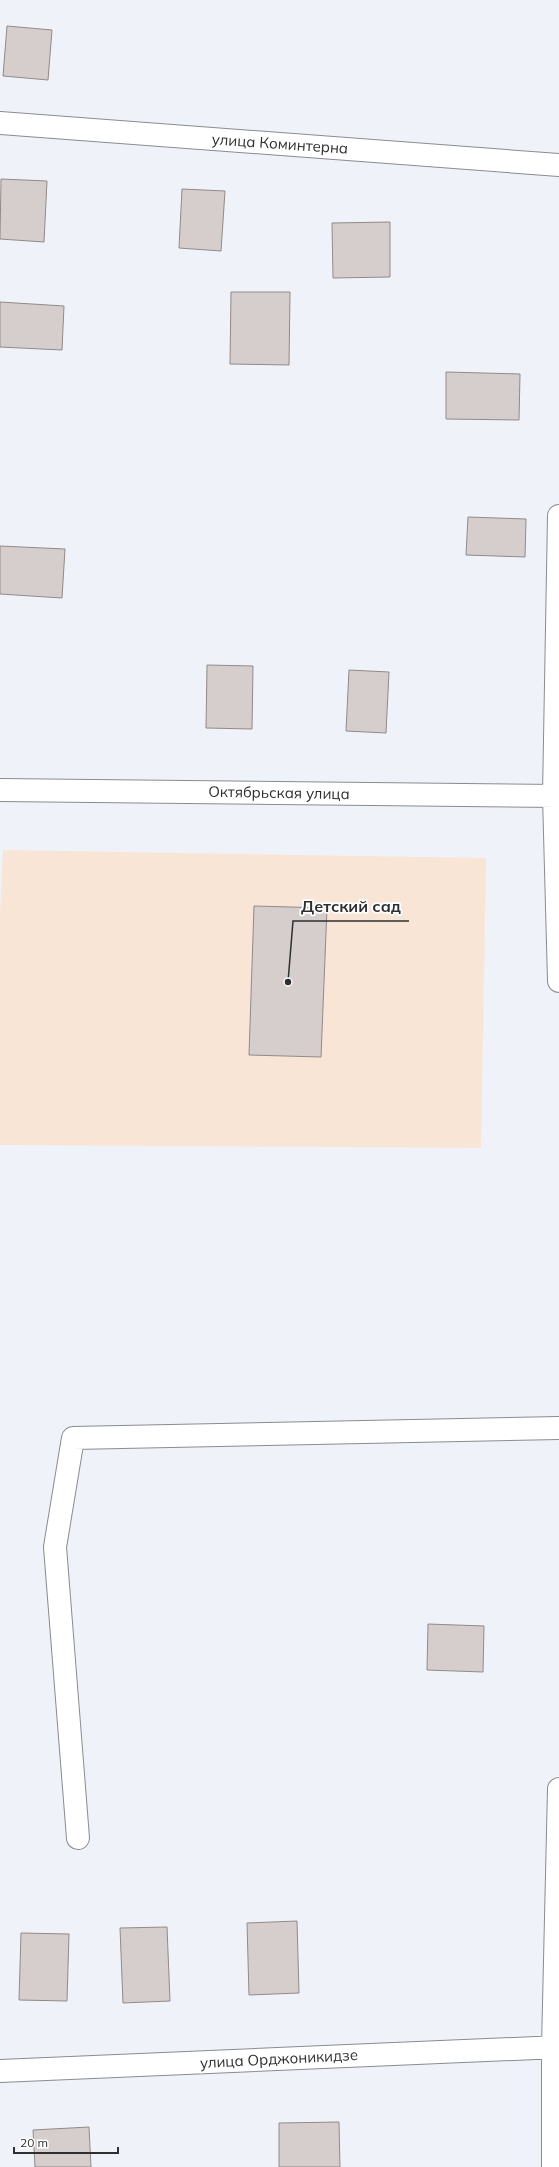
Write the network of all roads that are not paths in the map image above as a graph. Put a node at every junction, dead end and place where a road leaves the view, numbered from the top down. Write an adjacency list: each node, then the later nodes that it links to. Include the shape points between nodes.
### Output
1 (0, 124): 2 (street, улица Коминтерна)
2 (559, 164)
3 (559, 516): 5 (street)
4 (0, 790): 5 (street, Октябрьская улица)
5 (556, 796): 6 (street)
6 (559, 981)
7 (559, 1428): 9 (street, via 73,1438 55,1547)
8 (559, 1789): 10 (street)
9 (78, 1838)
10 (556, 2047): 11 (street, улица Орджоникидзе); 12 (street)
11 (0, 2071)
12 (553, 2167)

